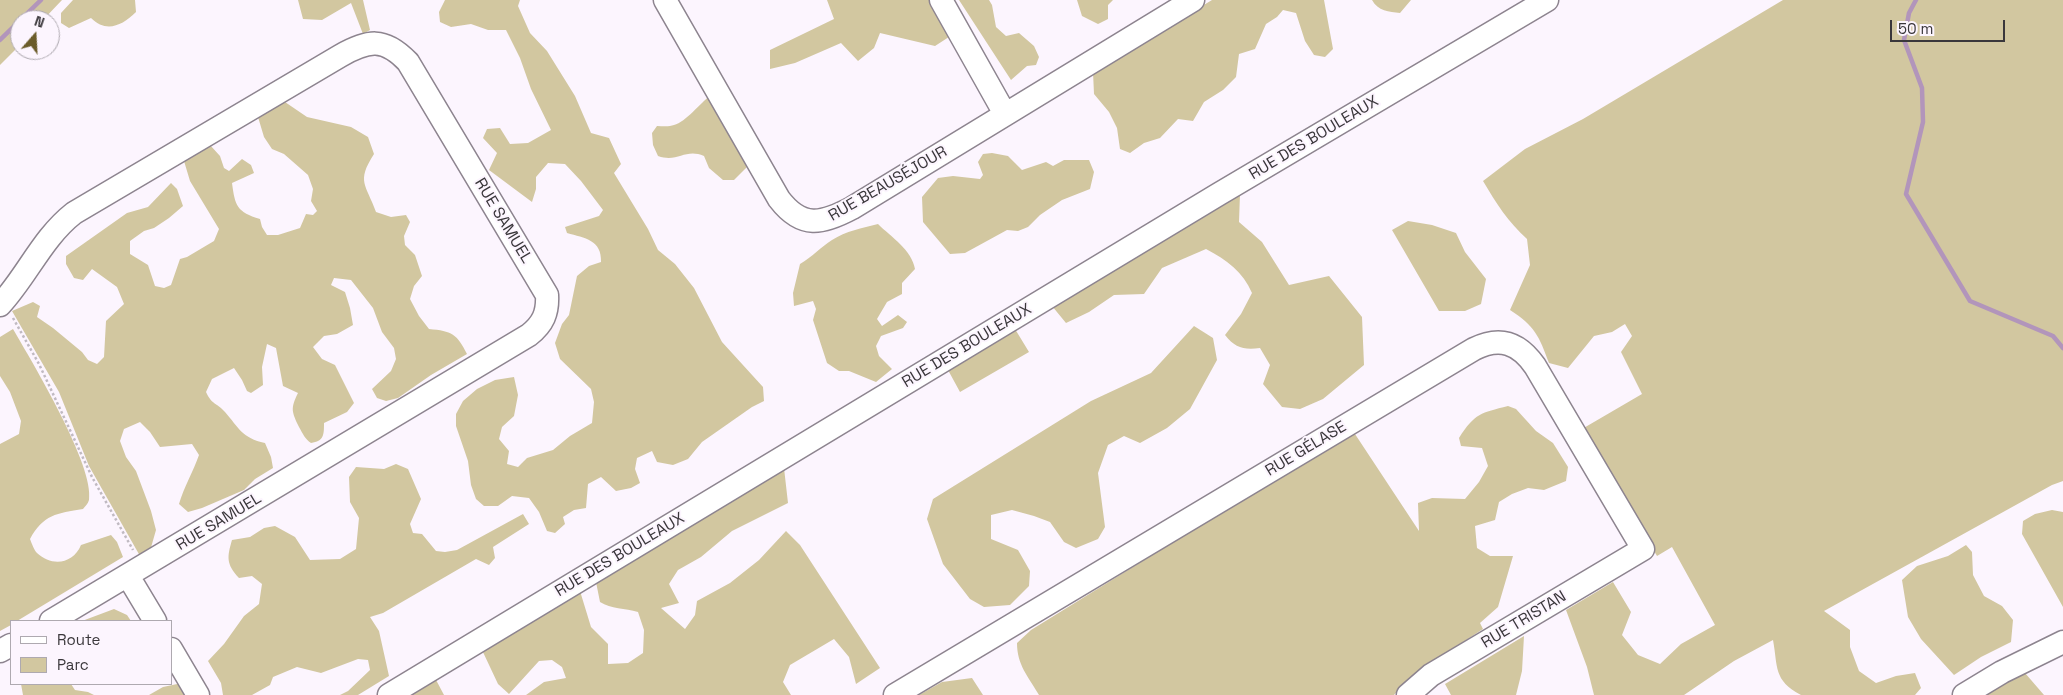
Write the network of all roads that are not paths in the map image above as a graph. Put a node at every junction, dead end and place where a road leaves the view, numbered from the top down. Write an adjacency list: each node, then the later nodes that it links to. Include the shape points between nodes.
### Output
1 (665, 0): 5 (street, RUE BEAUSÉJOUR, via 779,199 804,220 821,222 852,208)
2 (941, 0): 5 (street)
3 (1194, 0): 5 (street, RUE BEAUSÉJOUR)
4 (1547, 0): 14 (street, RUE DES BOULEAUX)
5 (1005, 114)
6 (1, 304): 8 (street, RUE SAMUEL, via 52,233 74,214 340,56 361,45 378,43 400,53 408,62 547,295 544,319 530,335)
7 (1643, 549): 15 (street, RUE GÉLASE, via 1528,356 1507,343 1485,343); 16 (street, RUE TRISTAN, via 1431,675)
8 (135, 571): 9 (street, RUE SAMUEL); 10 (street)
9 (53, 620)
10 (155, 620)
11 (2063, 642): 17 (street)
12 (172, 651): 13 (street)
13 (198, 695)
14 (389, 695)
15 (895, 695)
16 (1408, 695)
17 (1964, 695)

